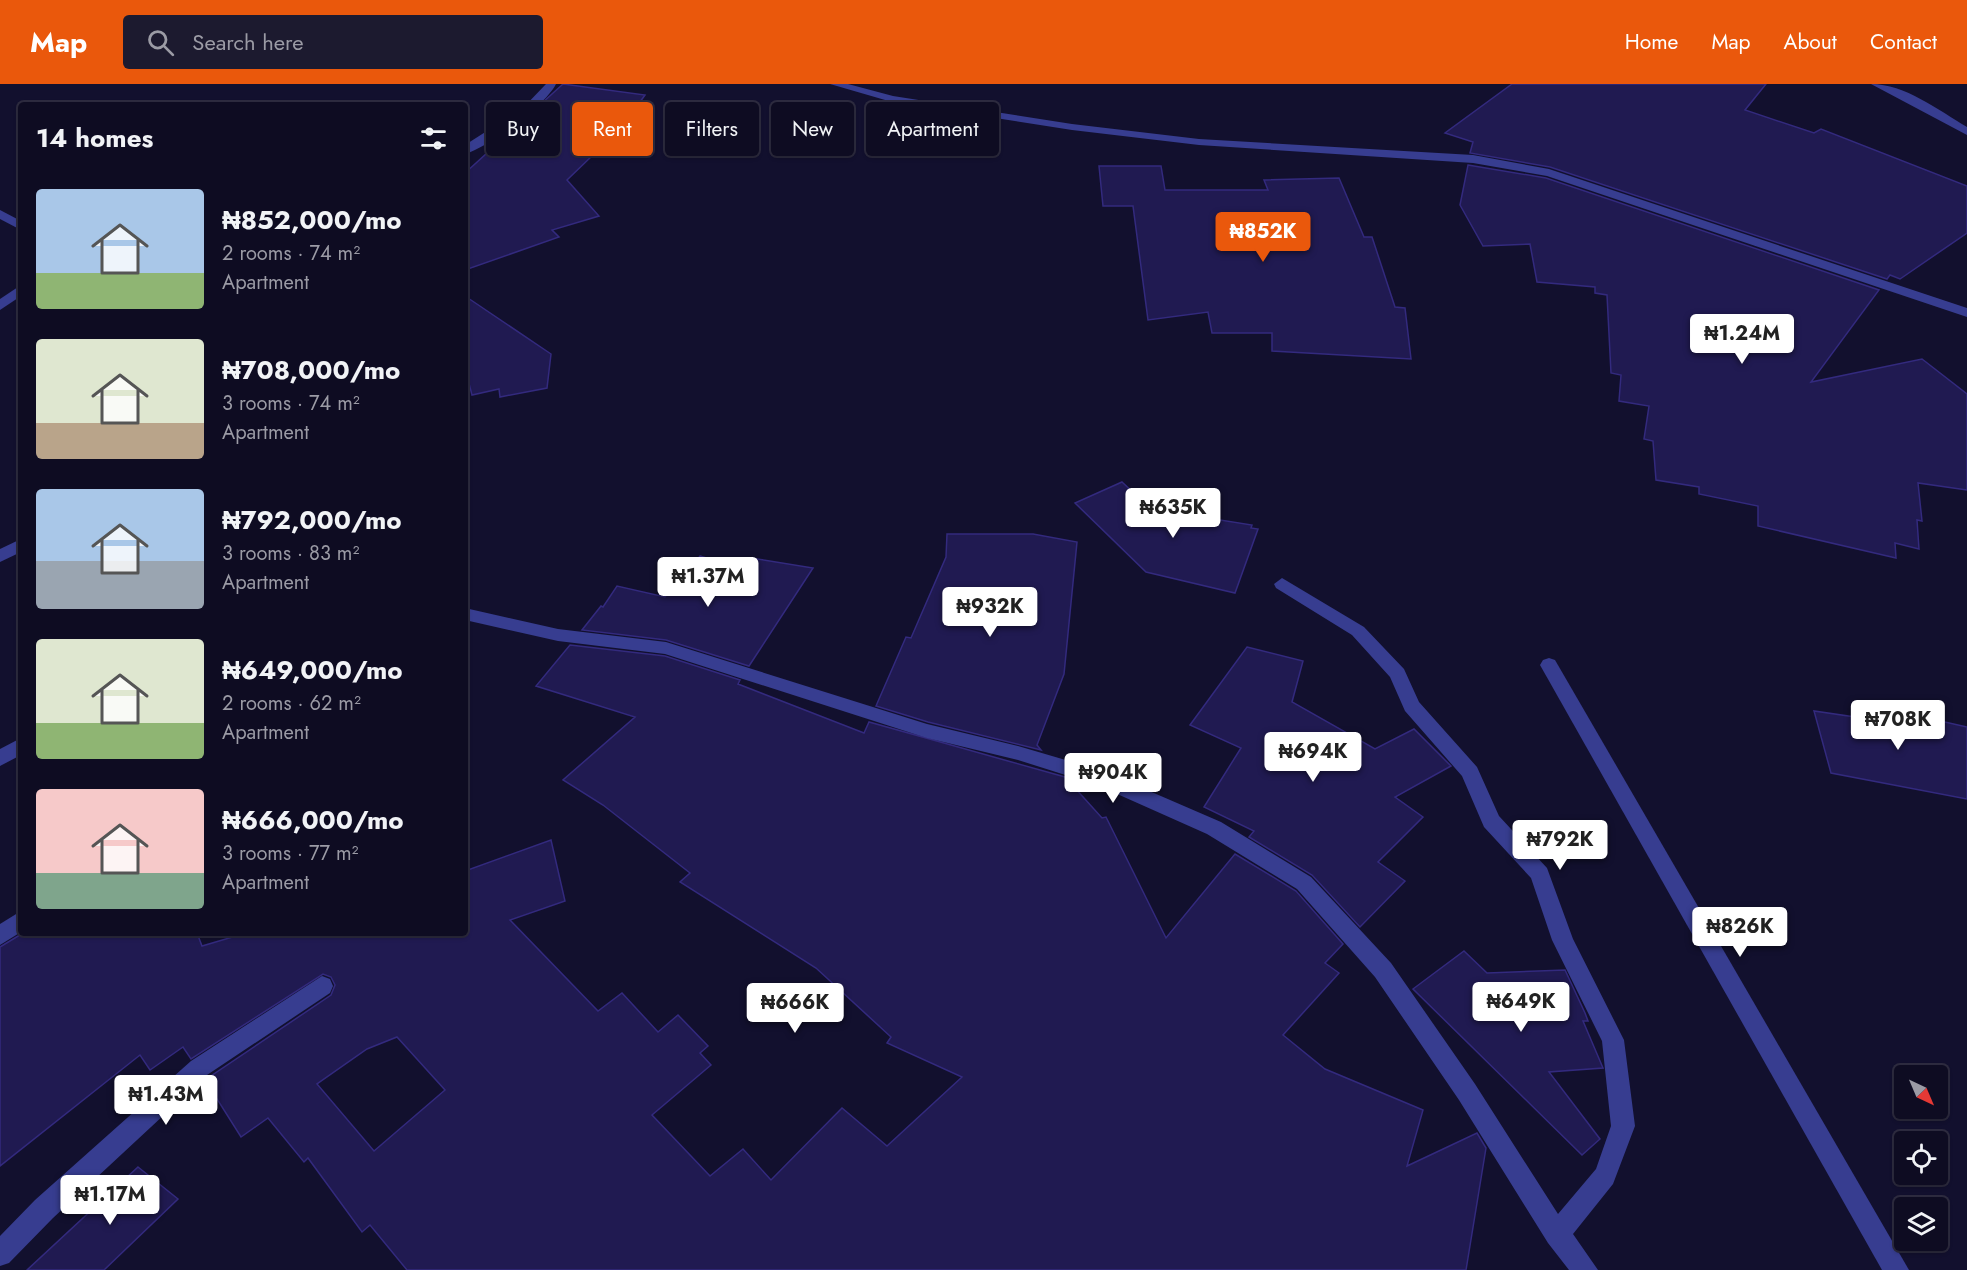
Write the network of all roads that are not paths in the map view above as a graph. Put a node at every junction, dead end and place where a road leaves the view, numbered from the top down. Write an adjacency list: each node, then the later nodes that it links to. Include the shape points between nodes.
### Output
1 (551, 84): 5 (street, via 550,91 527,109)
2 (835, 84): 10 (street, via 892,99 1072,127 1199,142 1473,159 1549,173)
3 (1876, 84): 4 (street, via 1911,99)
4 (1967, 132)
5 (468, 148)
6 (0, 214): 7 (street)
7 (18, 224)
8 (18, 291): 9 (street)
9 (0, 306)
10 (1967, 313)
11 (18, 547): 12 (street)
12 (0, 556)
13 (1282, 584): 21 (street, via 1358,631 1398,675 1411,706 1470,772 1491,821 1540,874 1563,940 1613,1040 1623,1126 1605,1176)
14 (468, 615): 21 (street, via 558,635 666,648 927,731 1103,779 1214,828 1304,883 1383,970)
15 (1549, 665): 24 (street)
16 (18, 748): 17 (street)
17 (0, 759)
18 (18, 922): 19 (street)
19 (0, 936)
20 (322, 986): 22 (street, via 199,1068)
21 (1557, 1234): 23 (street)
22 (0, 1254)
23 (1585, 1270)
24 (1896, 1270)

